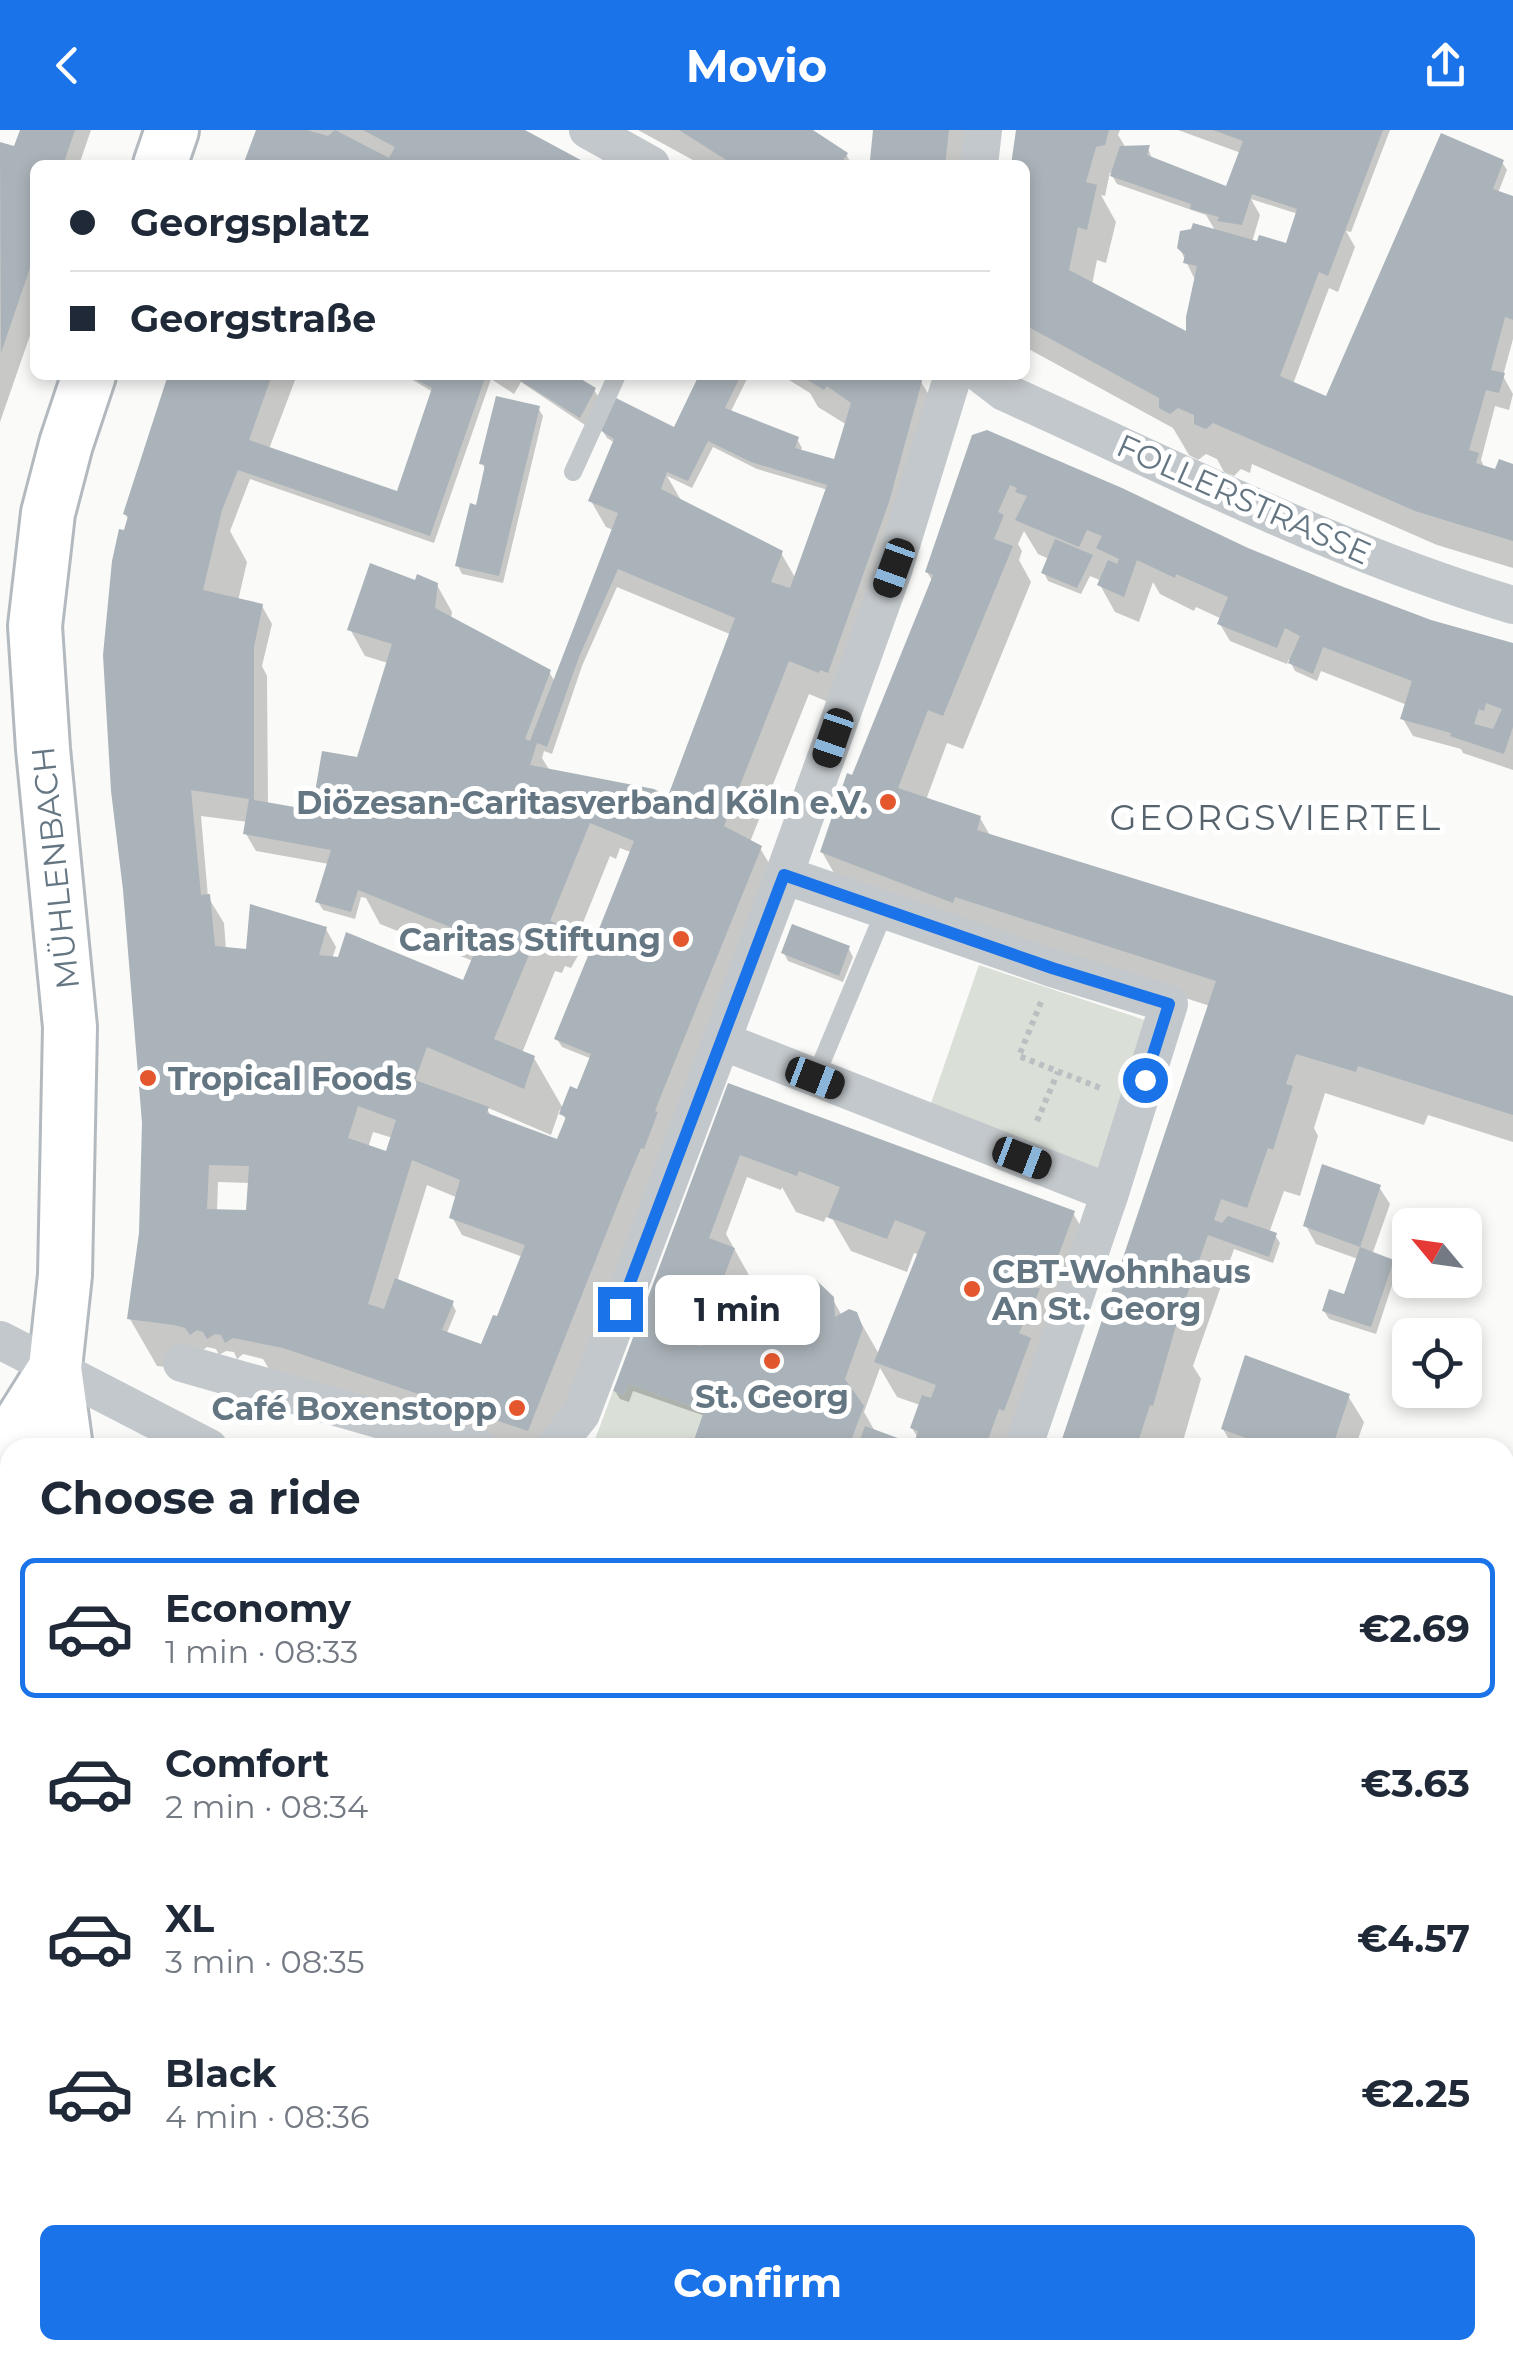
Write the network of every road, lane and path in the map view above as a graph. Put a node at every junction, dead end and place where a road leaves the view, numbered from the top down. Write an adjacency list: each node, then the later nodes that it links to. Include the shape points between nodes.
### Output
1 (172, 130): 4 (main road)
2 (588, 130): 5 (street)
3 (983, 130): 6 (street)
4 (162, 160)
5 (641, 160)
6 (980, 160)
7 (87, 380): 24 (main road, MÜHLENBACH, via 48,513 36,626 70,1027 65,1275)
8 (615, 380): 11 (lane)
9 (951, 380): 13 (street, via 894,568)
10 (988, 380): 12 (street, FOLLERSTRASSE, via 1327,538)
11 (573, 472)
12 (1513, 604)
13 (784, 875): 14 (street); 16 (street)
14 (885, 910): 15 (street); 18 (lane)
15 (1052, 968): 17 (path, via 1019,1056); 21 (street, via 1169,1004)
16 (722, 1042): 18 (street); 29 (street, via 582,1414)
17 (1058, 1072): 19 (path); 20 (path)
18 (815, 1078): 20 (street)
19 (1106, 1091)
20 (1022, 1158): 21 (street)
21 (1110, 1193): 30 (street)
22 (0, 1340): 24 (street)
23 (182, 1363): 28 (street)
24 (55, 1368): 25 (main road, via 21,1422); 26 (main road); 27 (street)
25 (19, 1438)
26 (65, 1438)
27 (190, 1438)
28 (444, 1438)
29 (562, 1438)
30 (1026, 1438)

